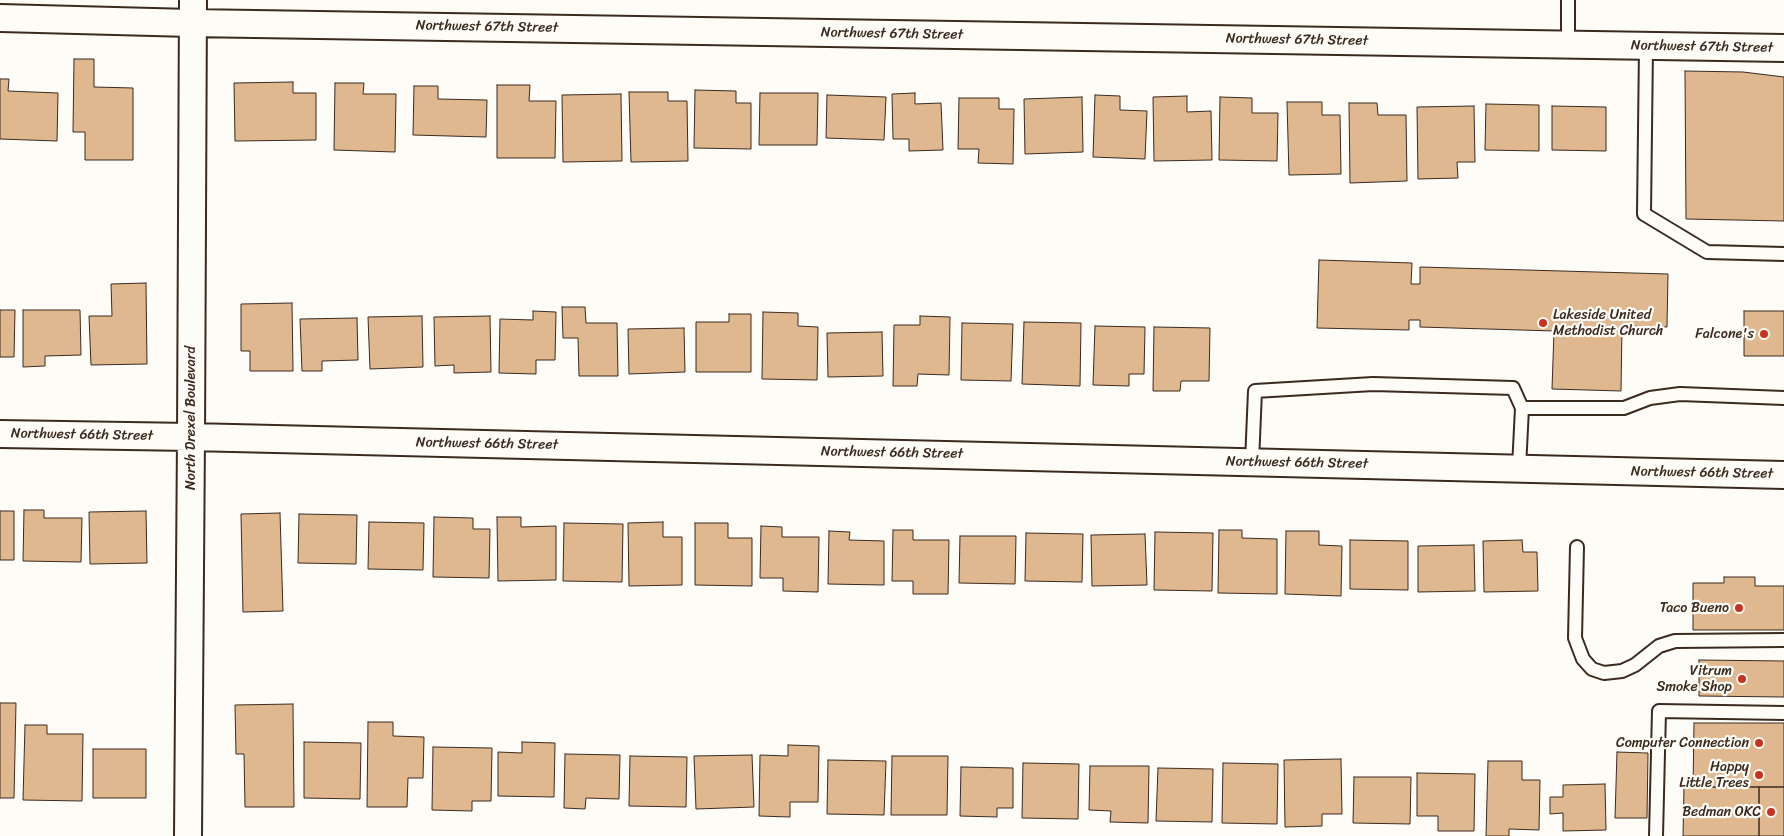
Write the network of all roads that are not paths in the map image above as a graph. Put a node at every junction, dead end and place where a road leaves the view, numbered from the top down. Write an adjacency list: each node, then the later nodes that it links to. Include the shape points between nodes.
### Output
1 (1568, 0): 4 (lane)
2 (192, 11): 3 (street, Northwest 67th Street); 4 (street, Northwest 67th Street); 11 (street, North Drexel Boulevard)
3 (0, 18)
4 (1568, 45): 5 (street, Northwest 67th Street)
5 (1646, 46): 6 (street, Northwest 67th Street); 7 (lane, via 1644,214 1707,252)
6 (1784, 48)
7 (1784, 254)
8 (1784, 398): 9 (lane, via 1680,394 1650,398 1624,408)
9 (1522, 408): 12 (lane, via 1513,388 1373,384 1255,391); 13 (lane)
10 (0, 434): 11 (street, Northwest 66th Street)
11 (191, 437): 12 (street, Northwest 66th Street); 18 (street, North Drexel Boulevard)
12 (1252, 462): 13 (street, Northwest 66th Street)
13 (1519, 468): 14 (street, Northwest 66th Street)
14 (1784, 475)
15 (1577, 547): 16 (lane, via 1575,638 1583,659 1592,669 1604,673 1622,671 1659,646 1675,641)
16 (1784, 640)
17 (1784, 713): 19 (lane, via 1659,710)
18 (188, 836)
19 (1656, 836)

